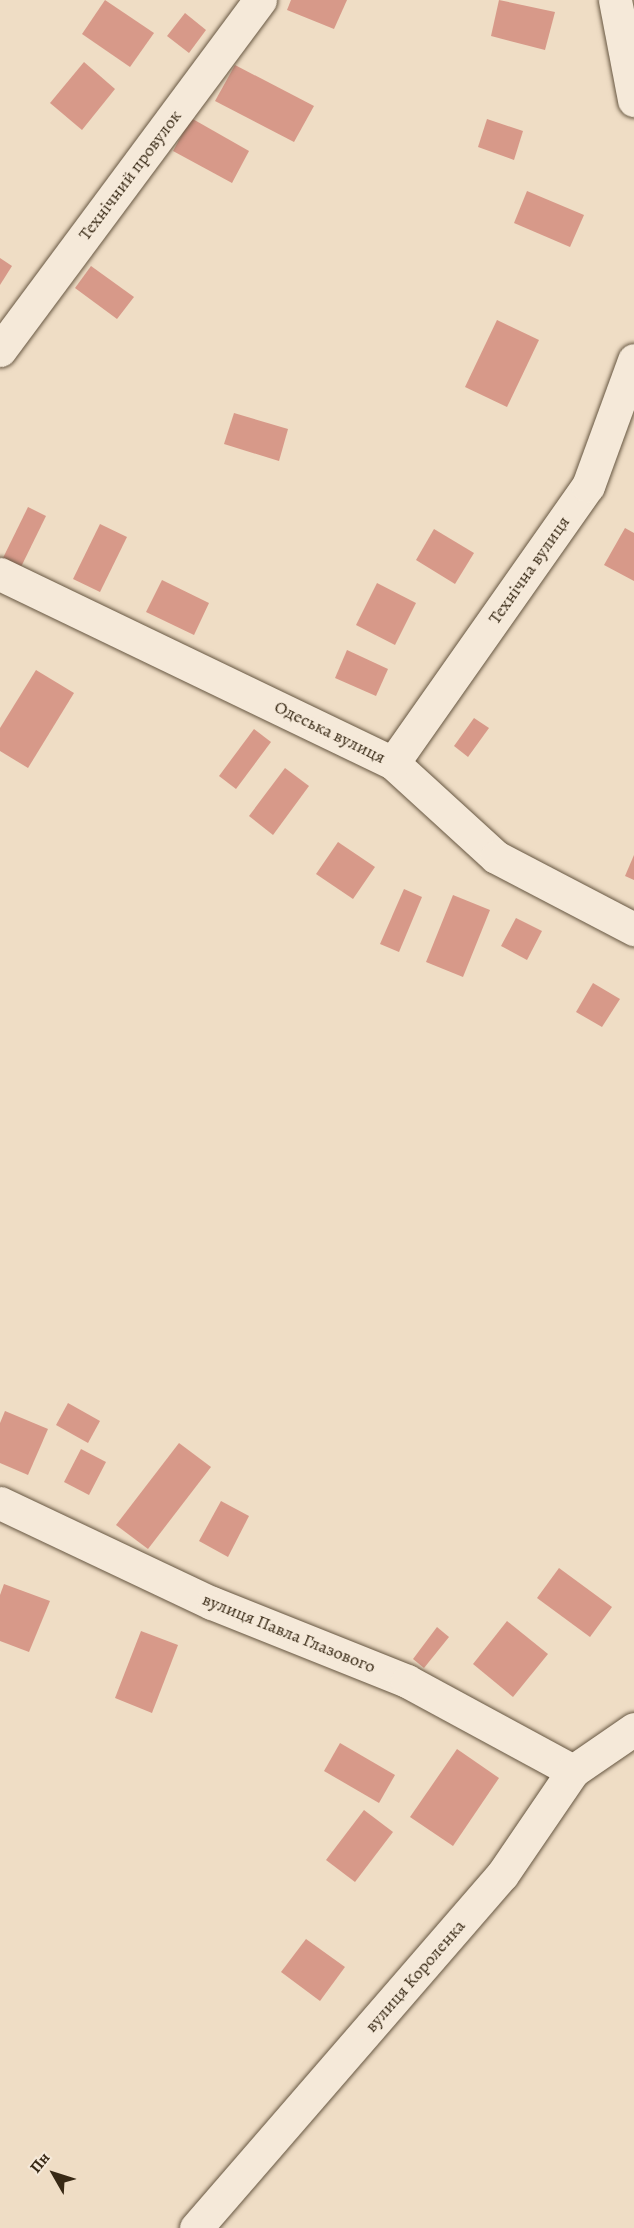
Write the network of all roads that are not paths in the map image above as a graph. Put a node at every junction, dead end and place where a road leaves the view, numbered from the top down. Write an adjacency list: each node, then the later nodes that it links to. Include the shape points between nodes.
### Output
1 (260, 0): 4 (street, Технічний провулок)
2 (615, 0): 3 (street)
3 (634, 100)
4 (0, 350)
5 (634, 360): 7 (street, Технічна вулиця, via 588,486)
6 (0, 574): 7 (street, Одеська вулиця)
7 (393, 763): 8 (street, Одеська вулиця, via 496,857)
8 (634, 929)
9 (0, 1503): 11 (street, вулиця Павла Глазового, via 212,1603 407,1681)
10 (634, 1729): 11 (street, вулиця Короленка)
11 (573, 1771): 12 (street, вулиця Короленка, via 501,1875)
12 (196, 2228)

